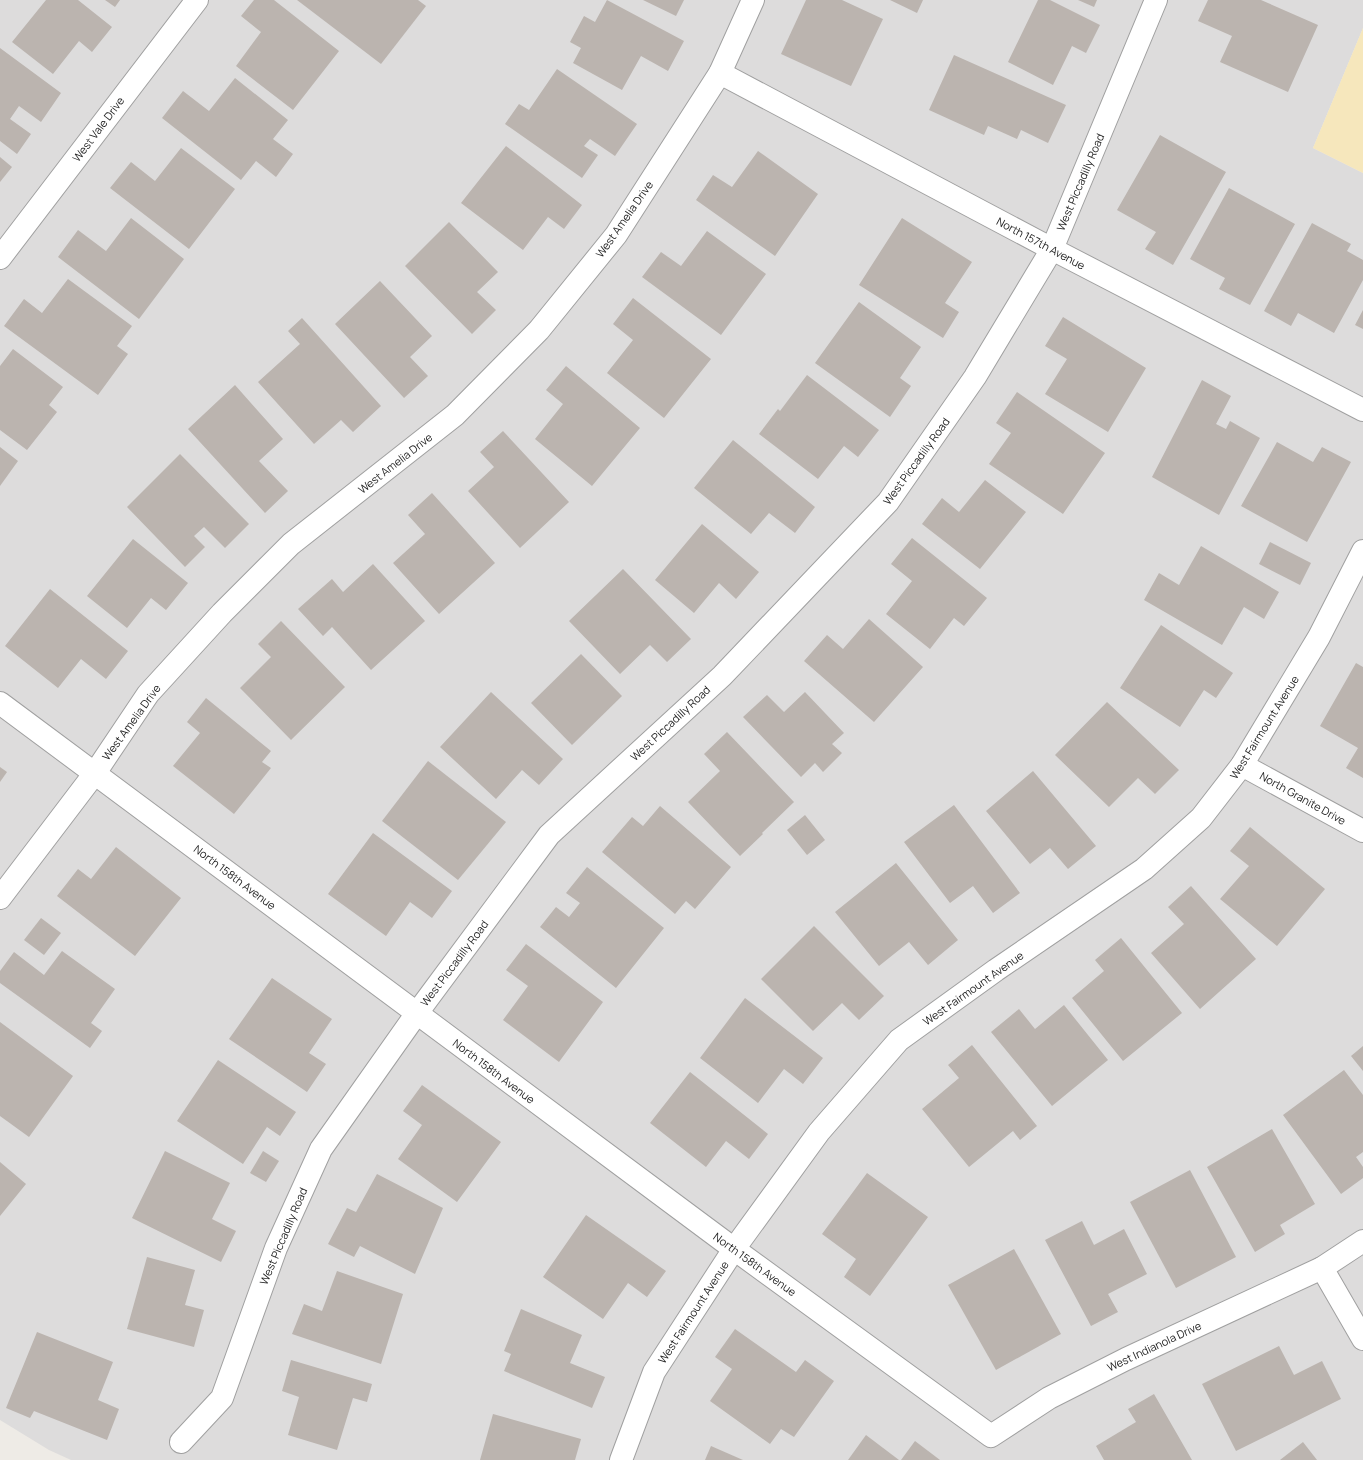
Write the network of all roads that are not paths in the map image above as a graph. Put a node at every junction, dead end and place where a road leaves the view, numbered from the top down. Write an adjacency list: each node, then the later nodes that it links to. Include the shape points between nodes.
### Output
1 (197, 0): 6 (street, West Vale Drive)
2 (753, 0): 4 (street, West Amelia Drive)
3 (1156, 0): 5 (street, West Piccadilly Road)
4 (720, 73): 5 (street, North 157th Avenue); 11 (street, West Amelia Drive, via 616,235 539,330 455,415 291,544 148,694)
5 (1052, 249): 7 (street, North 157th Avenue); 14 (street, West Piccadilly Road, via 975,378 888,502 722,676 549,836)
6 (0, 258)
7 (1363, 410)
8 (1363, 551): 10 (street, West Fairmount Avenue, via 1319,637)
9 (0, 703): 11 (street, North 158th Avenue)
10 (1242, 765): 12 (street, North Granite Drive); 16 (street, West Fairmount Avenue, via 1201,818 1144,869 899,1040 819,1132)
11 (95, 773): 13 (street, West Amelia Drive); 14 (street, North 158th Avenue)
12 (1363, 831)
13 (0, 898)
14 (417, 1013): 16 (street, North 158th Avenue); 20 (street, West Piccadilly Road, via 321,1149 276,1248 222,1398)
15 (1363, 1241): 17 (street, West Indianola Drive)
16 (734, 1249): 19 (street, North 158th Avenue); 21 (street, West Fairmount Avenue, via 654,1372)
17 (1322, 1268): 18 (street); 19 (street, West Indianola Drive, via 1126,1359 1049,1398)
18 (1363, 1339)
19 (992, 1436)
20 (181, 1442)
21 (621, 1460)

